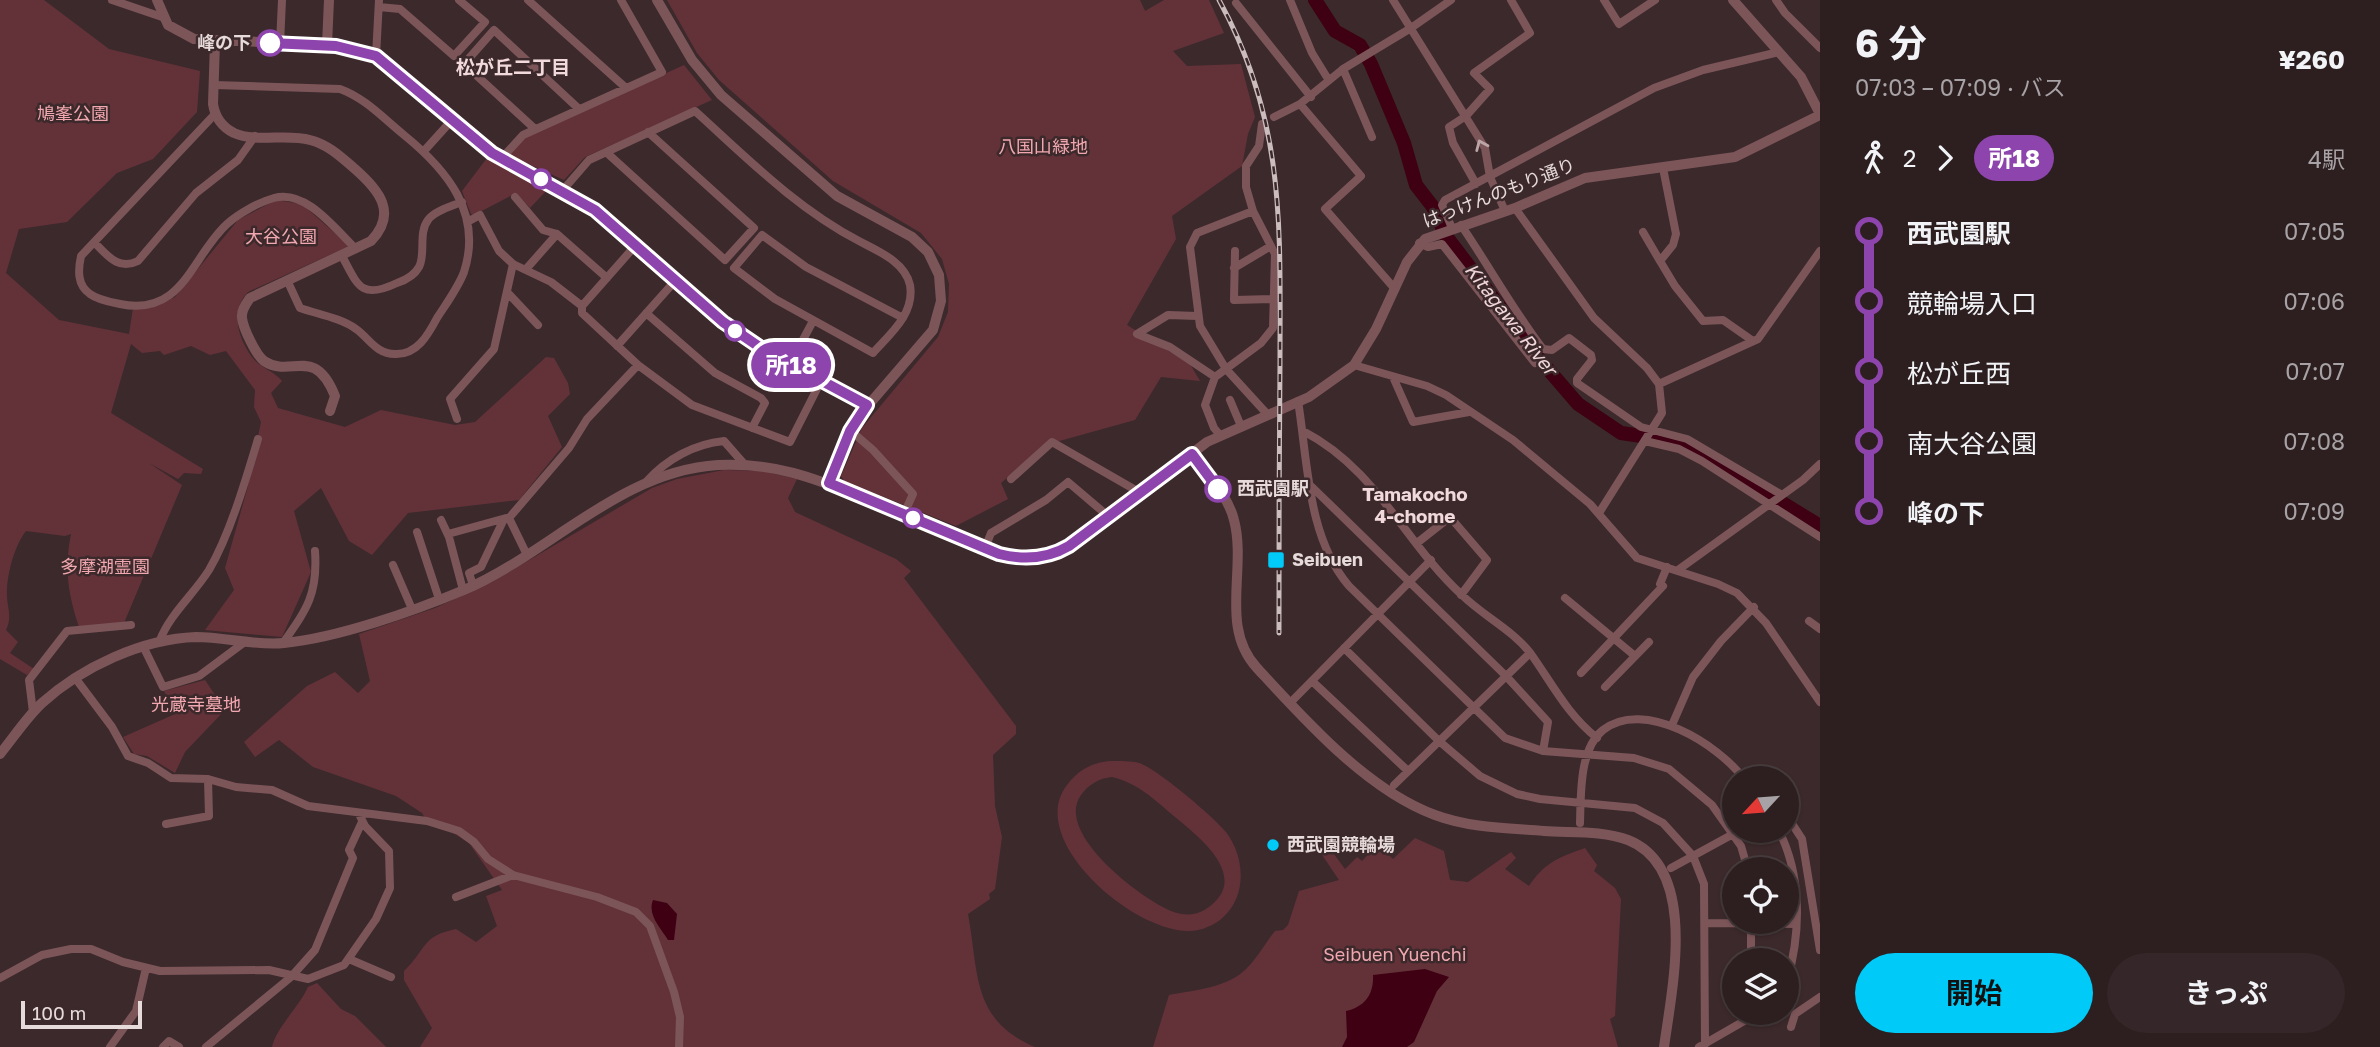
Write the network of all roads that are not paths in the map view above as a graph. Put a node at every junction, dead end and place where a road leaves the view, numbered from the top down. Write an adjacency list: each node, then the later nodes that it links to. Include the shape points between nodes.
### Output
1 (112, 0): 19 (street)
2 (157, 0): 19 (street)
3 (282, 0): 22 (street)
4 (329, 0): 23 (street)
5 (459, 0): 17 (street, via 485,23 454,56 400,9)
6 (528, 0): 30 (street)
7 (621, 0): 30 (street, via 662,72)
8 (657, 0): 96 (street, via 692,60 721,95 837,196 912,237 928,252 939,275 941,301 933,330)
9 (1290, 0): 28 (street)
10 (1393, 0): 20 (street)
11 (1451, 0): 20 (street)
12 (1511, 0): 36 (street, via 1530,33 1475,73 1490,89)
13 (1604, 0): 14 (street, via 1619,24)
14 (1655, 0)
15 (1733, 0): 25 (street)
16 (1776, 0): 24 (street)
17 (379, 3): 26 (street)
18 (1236, 3): 31 (street)
19 (162, 17): 21 (street, via 185,37)
20 (1411, 28): 27 (street); 36 (street)
21 (215, 42): 22 (street); 29 (street)
22 (280, 44): 23 (street)
23 (327, 45): 26 (street)
24 (1820, 48)
25 (1779, 52): 35 (street, via 1801,77); 48 (street, via 1703,70 1654,88)
26 (376, 56): 38 (street)
27 (1343, 69): 28 (street); 43 (street)
28 (1328, 79): 31 (street)
29 (214, 85): 34 (street); 44 (street, via 340,89 358,96)
30 (626, 88): 33 (street)
31 (1311, 97): 32 (street)
32 (1300, 104): 37 (street); 74 (street, via 1361,176 1325,209)
33 (579, 109): 40 (street); 40 (street, via 494,30 464,64)
34 (215, 114): 42 (street, via 232,132); 59 (street)
35 (1820, 115): 47 (street, はっけんのもり通り, via 1747,153)
36 (1466, 116): 48 (street, one-way to 36, via 1485,148); 49 (street, via 1449,127 1452,143)
37 (1274, 117)
38 (452, 120): 44 (street); 46 (street)
39 (1262, 124): 54 (street, via 1259,146 1246,166)
40 (535, 129): 46 (street, via 516,140)
41 (648, 132): 45 (street); 45 (street, via 754,228 725,260); 80 (street, via 695,111 817,217 900,265 910,284 910,307)
42 (254, 136): 59 (street, via 238,160 196,193 138,261 121,265); 63 (street, via 318,142 377,188 385,206 383,223 371,241)
43 (1372, 137)
44 (424, 151): 52 (street, via 447,175)
45 (606, 152): 50 (street, via 589,160)
46 (501, 159): 50 (street)
47 (1662, 167): 53 (street, はっけんのもり通り, via 1585,178); 67 (street, via 1676,234)
48 (1490, 177): 49 (street); 53 (street)
49 (1476, 184): 56 (street, via 1441,205)
50 (563, 190): 61 (street, via 595,210)
51 (516, 197): 58 (street, via 543,230)
52 (462, 202): 55 (street); 66 (street, via 429,218 420,266 410,278 380,291 367,291 356,284)
53 (1510, 210): 56 (street, はっけんのもり通り); 93 (street, via 1594,318)
54 (1253, 211): 62 (street); 79 (street, via 1193,237 1190,247 1199,301)
55 (469, 221): 68 (street, via 480,215 499,251); 72 (street, via 463,274 425,339 409,351 379,350 354,327 300,308)
56 (1451, 228): 60 (street, はっけんのもり通り); 106 (street, via 1502,285 1543,349 1552,350 1567,338 1573,339 1592,357 1577,383 1641,426)
57 (1643, 232): 67 (street)
58 (557, 234): 69 (street); 71 (street)
59 (94, 242): 63 (street, via 79,264 83,290 133,307 151,306 172,295 227,225 273,198 303,201)
60 (1419, 243): 74 (street, はっけんのもり通り); 85 (street, via 1428,247 1443,244)
61 (635, 246): 71 (street); 73 (street)
62 (1271, 246): 70 (street); 76 (street)
63 (356, 249): 66 (street)
64 (1234, 251): 70 (street)
65 (1820, 251): 83 (street)
66 (342, 256): 72 (street)
67 (1660, 261): 83 (street, via 1703,321 1723,320)
68 (513, 264): 69 (street); 75 (street)
69 (527, 268): 77 (street)
70 (1234, 268): 76 (street, via 1234,300)
71 (607, 278): 77 (street)
72 (287, 280): 97 (street, via 250,298 242,319 265,362 304,364 330,382 335,396)
73 (675, 281): 78 (street); 86 (street, via 723,322)
74 (1395, 289): 88 (street, はっけんのもり通り)
75 (508, 292): 82 (street); 100 (street, via 494,349 450,399)
76 (1275, 299): 89 (street, via 1273,328)
77 (582, 306): 84 (street, via 582,313)
78 (646, 313): 84 (street); 102 (street, via 715,373 761,398 765,403)
79 (1197, 316): 89 (street); 90 (street, via 1168,315 1137,334 1170,347)
80 (903, 318): 81 (street, via 873,353); 81 (street, via 806,267 762,236 734,268)
81 (813, 321): 86 (street)
82 (538, 325)
83 (1754, 341): 93 (street)
84 (617, 346): 87 (street)
85 (1535, 363)
86 (790, 364): 92 (street)
87 (638, 365): 102 (street, via 692,405); 121 (street, via 587,419 569,449)
88 (1354, 365): 91 (street); 95 (street, はっけんのもり通り)
89 (1227, 369): 90 (street); 99 (street)
90 (1215, 377): 105 (street, via 1205,405)
91 (1393, 377): 98 (street, via 1435,389); 98 (street, via 1413,422)
92 (821, 380): 96 (street); 102 (street, via 790,442)
93 (1659, 384): 106 (street, via 1662,413)
94 (1230, 400): 101 (street)
95 (1298, 401): 99 (street, はっけんのもり通り); 104 (street)
96 (867, 405): 103 (street)
97 (330, 411)
98 (1469, 412): 118 (street, via 1513,440)
99 (1268, 415): 101 (street, はっけんのもり通り)
100 (457, 419)
101 (1241, 426): 105 (street, はっけんのもり通り)
102 (752, 428)
103 (850, 431): 113 (street); 119 (street, via 913,494)
104 (1303, 432): 114 (street); 126 (street, via 1354,467)
105 (1220, 435): 108 (street, はっけんのもり通り)
106 (1648, 436): 116 (street, via 1687,439); 117 (street, via 1695,457); 118 (street)
107 (258, 439): 145 (street, via 245,484 209,569)
108 (1192, 454): 115 (street, はっけんのもり通り); 159 (street, via 1226,501 1235,522 1237,625 1242,646)
109 (1820, 464): 116 (street)
110 (745, 465): 112 (street, はっけんのもり通り, via 693,468); 112 (street, via 723,441 705,443 660,466); 113 (street, はっけんのもり通り, via 802,473)
111 (1011, 479): 115 (street, via 1052,442)
112 (645, 483): 129 (street, はっけんのもり通り)
113 (829, 483): 119 (street, はっけんのもり通り)
114 (1312, 487): 134 (street); 141 (street, via 1321,538 1330,559)
115 (1139, 492): 120 (street, はっけんのもり通り)
116 (1782, 495): 117 (street)
117 (1771, 504): 125 (street); 133 (street)
118 (1599, 513): 132 (street, via 1637,558)
119 (904, 514): 127 (street, はっけんのもり通り)
120 (1108, 516): 127 (street, はっけんのもり通り, via 1069,546 1048,555 1018,557); 127 (street, via 1068,482 991,533)
121 (507, 518): 124 (street); 129 (street); 135 (street, via 481,567 469,573)
122 (442, 520): 124 (street)
123 (417, 532): 138 (street)
124 (448, 534): 135 (street)
125 (1820, 537)
126 (1417, 542): 130 (street); 136 (street, via 1450,517 1487,560)
127 (985, 548)
128 (315, 551): 149 (street, via 317,581 303,616)
129 (527, 555): 135 (street, はっけんのもり通り)
130 (1431, 560): 134 (street); 136 (street)
131 (393, 565): 140 (street)
132 (1667, 567): 133 (street); 146 (street, via 1663,586)
133 (1678, 570): 139 (street, via 1737,593)
134 (1410, 582): 141 (street); 155 (street)
135 (468, 588): 138 (street, はっけんのもり通り)
136 (1461, 595): 152 (street)
137 (1565, 597): 146 (street)
138 (439, 600): 140 (street, はっけんのもり通り)
139 (1754, 607): 160 (street); 163 (street, via 1693,677)
140 (412, 609): 149 (street, はっけんのもり通り)
141 (1377, 614): 151 (street); 161 (street)
142 (1809, 621): 144 (street)
143 (131, 625): 162 (street, via 67,631 29,680)
144 (1820, 629)
145 (160, 640): 147 (street, はっけんのもり通り); 150 (street, はっけんのもり通り)
146 (1615, 640): 153 (street); 154 (street)
147 (246, 641): 149 (street, はっけんのもり通り); 150 (street, via 199,676 163,687)
148 (1649, 642): 153 (street)
149 (283, 643)
150 (143, 646): 156 (street, はっけんのもり通り)
151 (1344, 648): 157 (street); 165 (street)
152 (1530, 653): 155 (street); 164 (street, via 1567,711)
153 (1635, 656): 158 (street)
154 (1581, 673)
155 (1506, 676): 161 (street); 166 (street, via 1548,722)
156 (76, 678): 162 (street, はっけんのもり通り); 171 (street, via 128,757 148,762 171,778)
157 (1311, 681): 159 (street); 170 (street)
158 (1605, 687)
159 (1291, 702): 201 (street, via 1371,780 1416,807 1477,826 1611,835 1631,841 1652,856 1668,879 1674,905 1673,979)
160 (1820, 702)
161 (1472, 709): 165 (street); 166 (street, via 1505,738)
162 (33, 712): 167 (street, はっけんのもり通り)
163 (1672, 725): 164 (street, via 1626,720 1603,730); 169 (street, via 1700,738)
164 (1597, 738): 168 (street)
165 (1439, 741): 170 (street); 173 (street, via 1479,776 1498,786 1540,799)
166 (1544, 751): 168 (street)
167 (0, 754)
168 (1587, 755): 173 (street); 174 (street, via 1634,758 1669,769)
169 (1732, 766)
170 (1408, 771): 172 (street)
171 (208, 779): 175 (street, via 272,790 307,806 354,810); 177 (street, via 209,816)
172 (1394, 785)
173 (1581, 802): 176 (street); 180 (street, via 1645,812 1663,823)
174 (1722, 817)
175 (361, 818): 182 (street, via 408,818 459,831); 187 (street, via 389,851 390,888); 189 (street, via 349,850 353,858 324,931)
176 (1580, 823)
177 (166, 824)
178 (1799, 834): 186 (street)
179 (1722, 839): 180 (street)
180 (1693, 856): 181 (street); 184 (street, via 1704,884)
181 (1671, 868)
182 (513, 875): 183 (street); 200 (street, via 597,897 636,912 650,926 680,1017)
183 (456, 897)
184 (1704, 923): 185 (street); 195 (street)
185 (1722, 923)
186 (1820, 950)
187 (349, 959): 189 (street, via 308,979); 190 (street)
188 (146, 968): 189 (street, via 269,970); 191 (street, via 91,949 63,949); 196 (street, via 136,1011)
189 (290, 977): 199 (street)
190 (391, 977)
191 (0, 978)
192 (1820, 997): 194 (street, via 1795,1014)
193 (1737, 1025): 195 (street)
194 (1791, 1027)
195 (1702, 1046)
196 (110, 1047)
197 (163, 1047): 198 (street, via 169,1041)
198 (179, 1047)
199 (206, 1047)
200 (679, 1047)
201 (1664, 1047)

